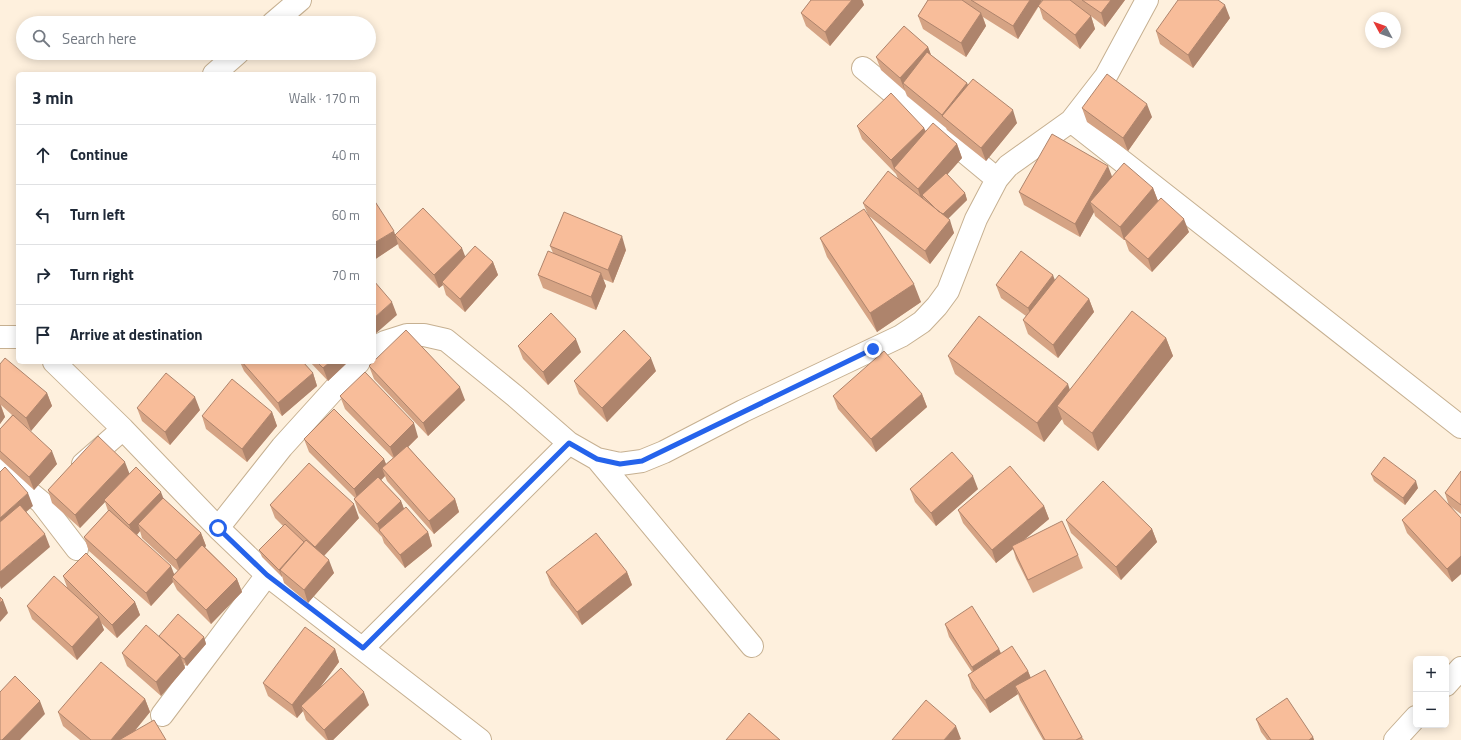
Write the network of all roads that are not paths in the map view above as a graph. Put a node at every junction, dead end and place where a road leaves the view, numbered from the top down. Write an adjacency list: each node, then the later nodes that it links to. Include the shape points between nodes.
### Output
1 (300, 0): 3 (street)
2 (1147, 0): 7 (street, via 1106,76)
3 (281, 16)
4 (230, 60): 6 (street)
5 (863, 68): 8 (street)
6 (216, 72)
7 (1071, 121): 8 (street, via 1008,166); 14 (street)
8 (997, 179): 17 (street, via 976,219 948,291 922,322 901,336 664,452 642,461 620,464)
9 (0, 337): 10 (street)
10 (16, 337)
11 (376, 347): 16 (street, via 407,335 424,335 446,340)
12 (56, 364): 15 (street)
13 (357, 364): 20 (street, via 282,447)
14 (1461, 427)
15 (123, 429): 19 (street); 20 (street)
16 (569, 443): 17 (street); 24 (street)
17 (597, 459): 23 (street)
18 (0, 468): 19 (street)
19 (41, 502): 21 (street)
20 (218, 528): 22 (street)
21 (77, 549)
22 (267, 575): 24 (street); 27 (street)
23 (752, 646)
24 (363, 648): 29 (street)
25 (1461, 668): 26 (street)
26 (1449, 682)
27 (162, 715)
28 (1413, 720): 30 (street)
29 (480, 740)
30 (1395, 740)

